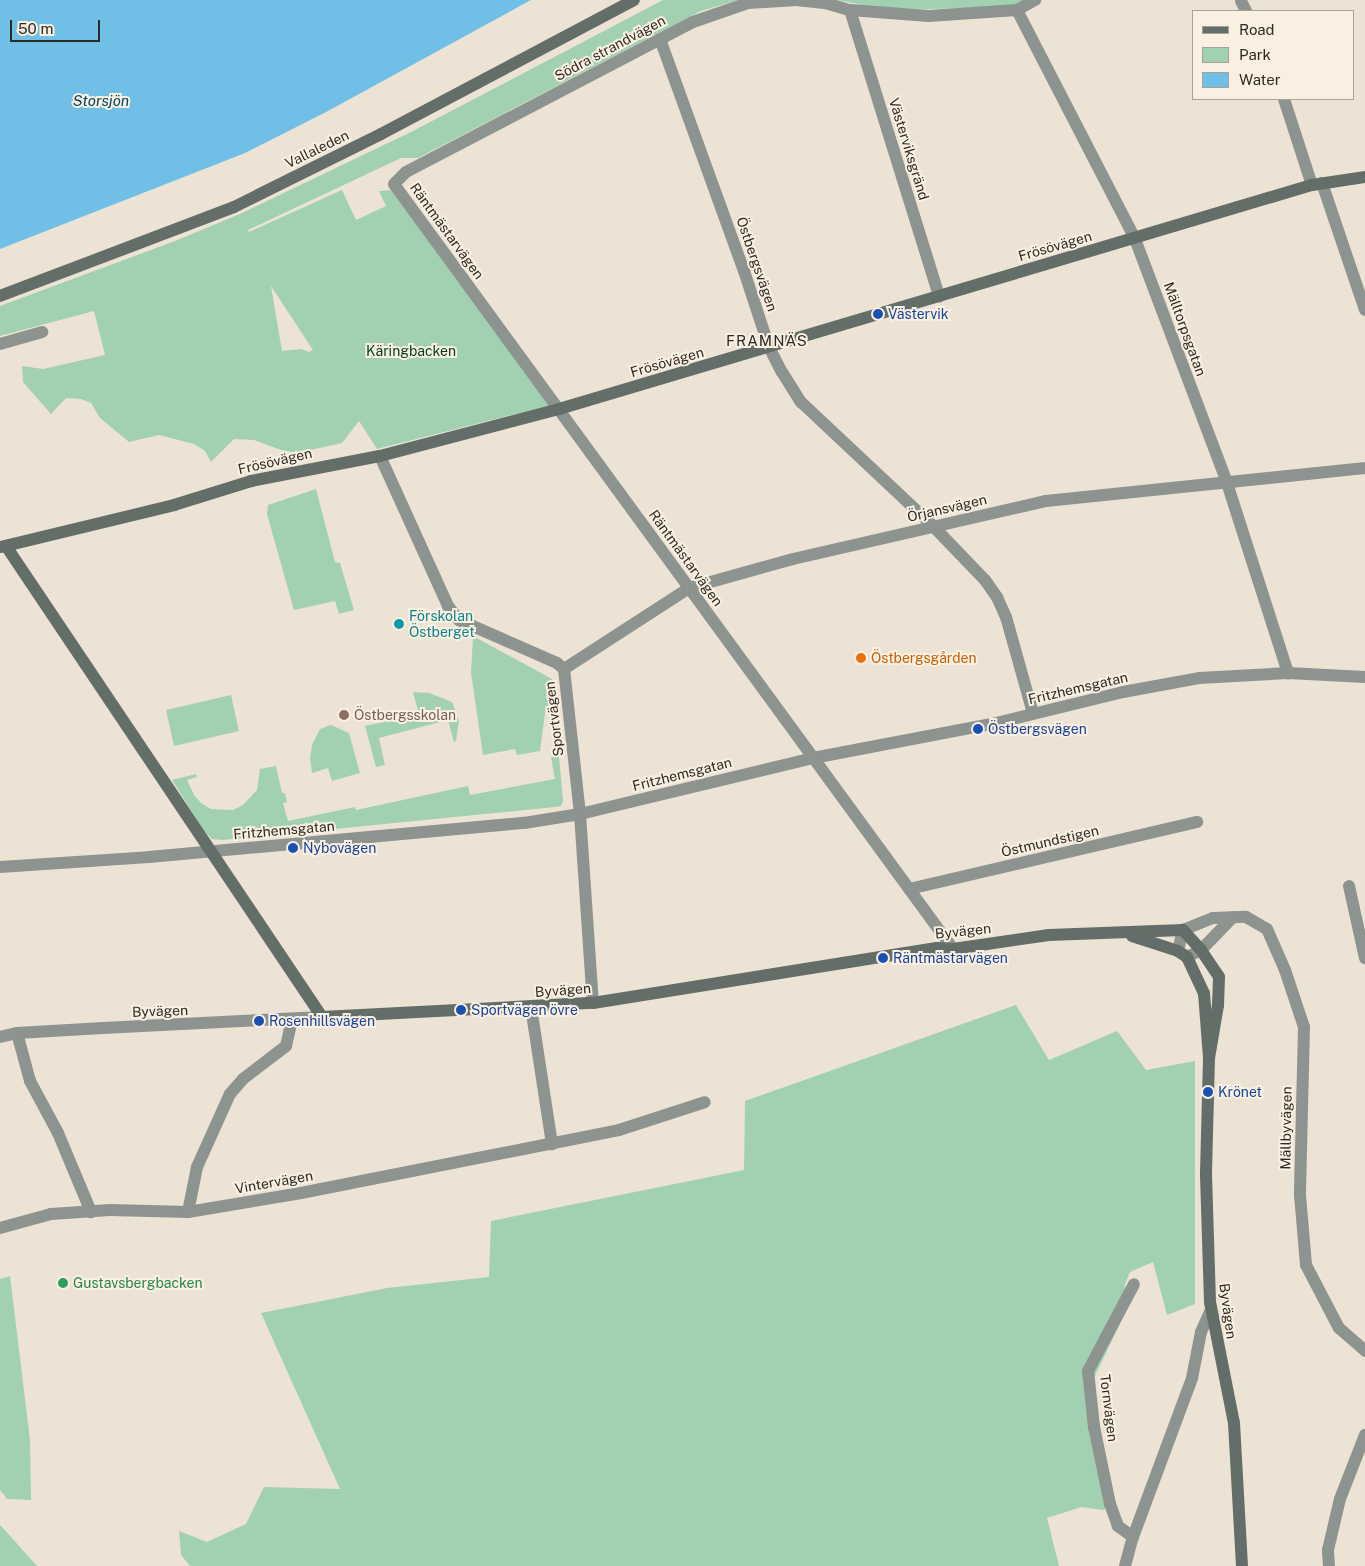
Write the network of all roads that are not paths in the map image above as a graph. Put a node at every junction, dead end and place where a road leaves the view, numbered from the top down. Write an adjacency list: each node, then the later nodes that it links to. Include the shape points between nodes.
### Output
1 (634, 0): 11 (street, Vallaleden, via 381,134 234,207)
2 (1035, 0): 4 (street, Södra strandvägen)
3 (850, 10): 4 (street, Södra strandvägen, via 928,16); 5 (street, Södra strandvägen, via 796,0 748,3 711,14); 12 (street, Västerviksgränd)
4 (1017, 10): 10 (street, Mälltorpsgatan)
5 (660, 39): 8 (street, Södra strandvägen, via 406,172); 16 (street, Östbergsvägen)
6 (1284, 100): 9 (street)
7 (1365, 176): 9 (street, Frösövägen)
8 (394, 184): 17 (street, Räntmästarvägen)
9 (1317, 184): 10 (street, Frösövägen); 13 (street)
10 (1135, 239): 12 (street, Frösövägen); 20 (street, Mälltorpsgatan)
11 (0, 296)
12 (939, 296): 16 (street, Frösövägen)
13 (1365, 310)
14 (42, 332): 15 (street)
15 (0, 344)
16 (769, 347): 17 (street, Frösövägen); 21 (street, Östbergsvägen, via 801,402)
17 (559, 409): 18 (street, Frösövägen); 23 (street, Räntmästarvägen)
18 (380, 456): 22 (street, Frösövägen, via 251,481 174,505); 24 (street, Sportvägen, via 448,606 459,620)
19 (1365, 468): 20 (street, Örjansvägen)
20 (1226, 483): 21 (street, Örjansvägen, via 1046,501); 25 (street, Mälltorpsgatan)
21 (933, 526): 23 (street, Örjansvägen); 27 (street, Östbergsvägen, via 997,597 1006,617)
22 (3, 547): 31 (street)
23 (689, 588): 24 (street, Örjansvägen); 28 (street, Räntmästarvägen)
24 (564, 669): 29 (street, Sportvägen)
25 (1288, 673): 26 (street, Fritzhemsgatan); 27 (street, Fritzhemsgatan, via 1199,678)
26 (1365, 677)
27 (1033, 713): 28 (street, Fritzhemsgatan, via 992,724)
28 (813, 758): 29 (street, Fritzhemsgatan); 34 (street, Räntmästarvägen)
29 (580, 814): 31 (street, Fritzhemsgatan, via 524,823); 42 (street, Sportvägen)
30 (1197, 822): 34 (street, Östmundstigen)
31 (211, 851): 32 (street, Fritzhemsgatan); 44 (street)
32 (0, 867)
33 (1349, 886): 41 (street)
34 (909, 889): 38 (street, Räntmästarvägen)
35 (1233, 917): 36 (street, Mällbyvägen, via 1213,918); 39 (street); 56 (street, Mällbyvägen, via 1246,917 1267,929 1304,1027 1300,1195 1306,1265 1339,1328)
36 (1183, 930): 37 (street, Byvägen); 39 (street, Byvägen); 40 (street)
37 (1125, 933): 38 (street, Byvägen, via 1049,935); 40 (street, Byvägen)
38 (953, 949): 42 (street, Byvägen, via 937,948)
39 (1202, 950): 40 (street); 48 (street, Byvägen, via 1218,977 1218,1005)
40 (1182, 954): 48 (street, Byvägen, via 1204,993)
41 (1365, 958)
42 (593, 1003): 43 (street, Byvägen)
43 (531, 1007): 44 (street, Byvägen); 50 (street)
44 (322, 1017): 45 (street, Byvägen)
45 (292, 1020): 46 (street, Byvägen); 52 (street, via 286,1046 243,1079 230,1094 197,1167)
46 (17, 1033): 47 (street, Byvägen); 51 (street, via 30,1080 58,1133)
47 (0, 1037)
48 (1209, 1058): 55 (street, Byvägen, via 1206,1175)
49 (705, 1102): 50 (street, Vintervägen, via 619,1130)
50 (552, 1144): 52 (street, Vintervägen)
51 (91, 1212): 52 (street, Vintervägen); 53 (street, Vintervägen, via 51,1214)
52 (188, 1212)
53 (0, 1228)
54 (1134, 1284): 58 (street, Tornvägen, via 1088,1371 1094,1427 1110,1504 1118,1526)
55 (1211, 1310): 58 (street, via 1201,1332 1192,1378); 60 (street, Byvägen, via 1234,1423)
56 (1365, 1350)
57 (1365, 1435): 61 (street, via 1340,1499 1328,1550)
58 (1133, 1537): 59 (street)
59 (1125, 1566)
60 (1242, 1566)
61 (1329, 1566)

